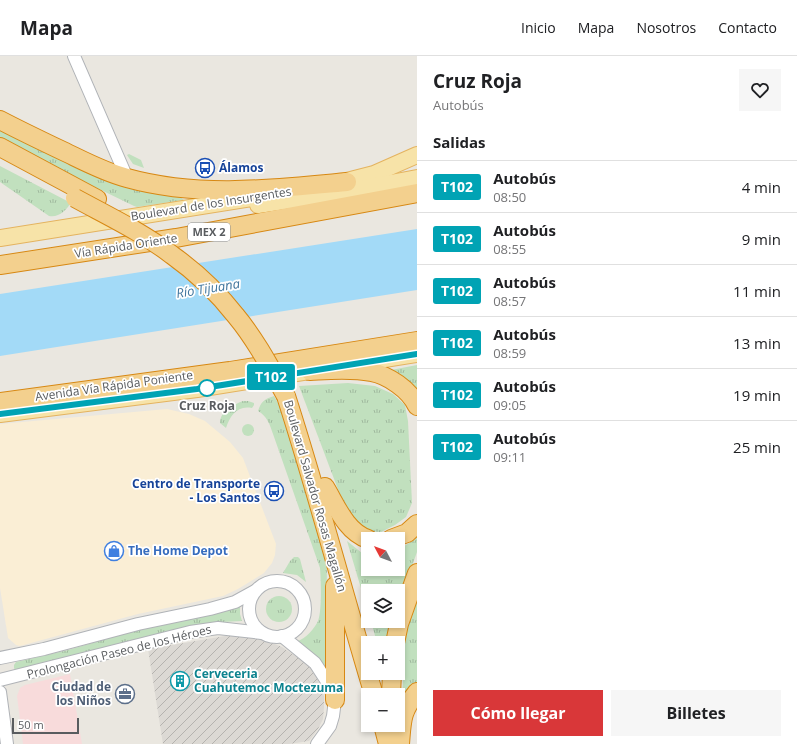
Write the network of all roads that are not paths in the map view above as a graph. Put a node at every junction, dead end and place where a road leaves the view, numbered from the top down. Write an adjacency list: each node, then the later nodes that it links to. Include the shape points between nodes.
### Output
1 (74, 56): 6 (street)
2 (0, 120): 6 (highway, via 94,166)
3 (0, 147): 16 (highway, Boulevard Salvador Rosas Magallón, via 154,228 206,269 245,311 264,338 276,356)
4 (417, 155): 8 (main road, Boulevard de los Insurgentes, via 374,174)
5 (0, 158): 16 (highway, Boulevard Salvador Rosas Magallón, bridge, via 124,224 173,255 217,294 237,316)
6 (127, 178): 8 (highway, via 221,191 267,190)
7 (417, 178): 11 (main road, Boulevard de los Insurgentes)
8 (347, 182): 10 (main road, Boulevard de los Insurgentes)
9 (417, 193): 12 (highway, Vía Rápida Oriente / MEX 2, via 176,238)
10 (0, 238)
11 (0, 246)
12 (0, 265)
13 (417, 341): 17 (highway, Avenida Vía Rápida Poniente, via 230,371)
14 (417, 354): 15 (main road, Avenida Vía Rápida Poniente)
15 (310, 371): 18 (highway, via 373,372 401,386); 19 (main road, Avenida Vía Rápida Poniente, via 197,389)
16 (290, 395): 20 (highway, Boulevard Salvador Rosas Magallón); 24 (highway, Boulevard Salvador Rosas Magallón, via 300,441)
17 (0, 402)
18 (417, 406)
19 (0, 414)
20 (325, 487): 23 (highway, via 350,528); 29 (highway, Boulevard Salvador Rosas Magallón)
21 (417, 524): 22 (highway)
22 (405, 534)
23 (361, 537)
24 (335, 559): 33 (highway, Boulevard Salvador Rosas Magallón); 36 (highway)
25 (417, 573): 30 (highway)
26 (255, 591): 27 (street, via 250,602 249,614 256,628); 28 (street, via 260,586 276,581 284,582 299,592 304,604 304,616 296,629); 31 (street, Prolongación Paseo de los Héroes, via 235,602 216,607)
27 (262, 633): 28 (street, via 275,637); 32 (street, Prolongación Paseo de los Héroes, via 218,628 190,632)
28 (282, 636): 36 (street, via 315,663)
29 (368, 636)
30 (396, 636)
31 (0, 658)
32 (0, 680)
33 (372, 688)
34 (0, 692): 39 (street)
35 (417, 692): 42 (highway, via 404,712)
36 (335, 700): 40 (street, via 330,726)
37 (385, 732): 41 (highway)
38 (395, 732): 42 (highway)
39 (7, 744)
40 (317, 744)
41 (388, 744)
42 (399, 744)

